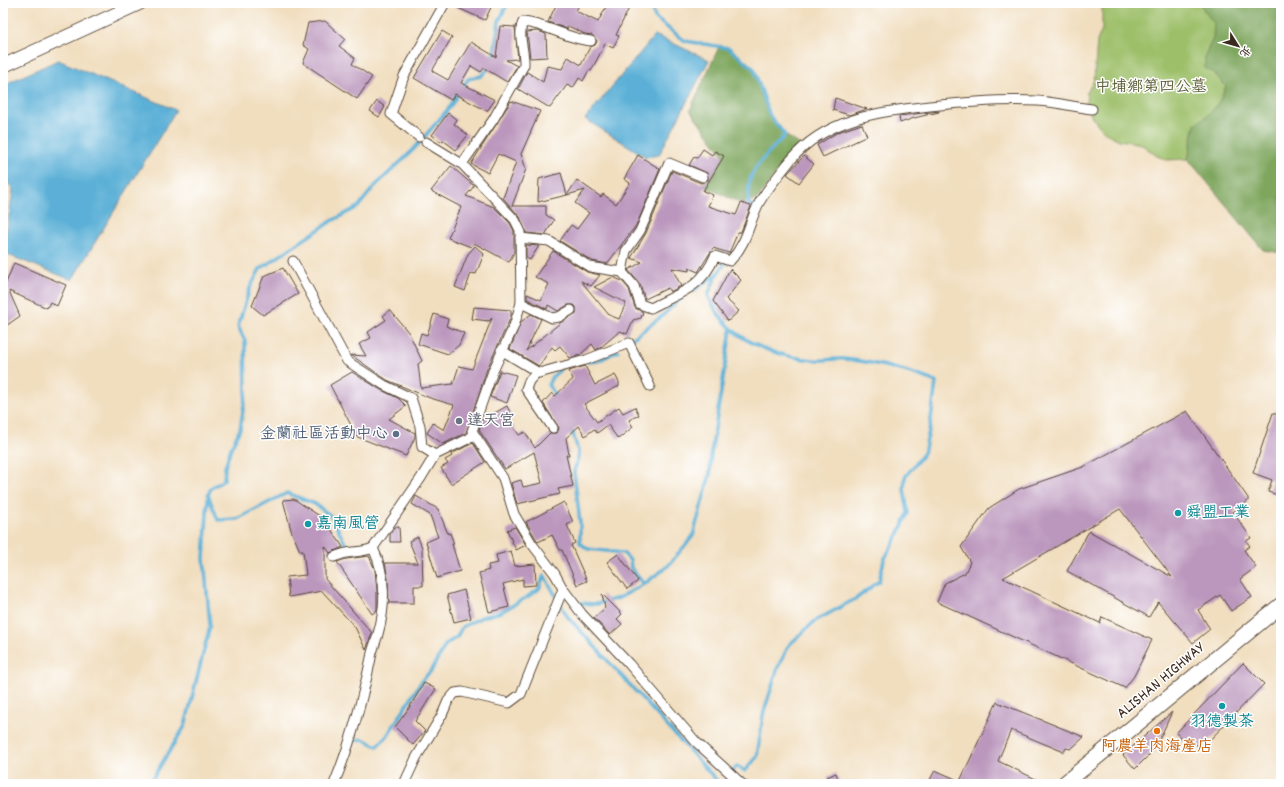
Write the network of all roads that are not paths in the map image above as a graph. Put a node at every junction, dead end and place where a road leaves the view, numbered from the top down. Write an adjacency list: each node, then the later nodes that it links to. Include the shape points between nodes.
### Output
1 (140, 3): 4 (street)
2 (445, 3): 6 (street, via 404,76 391,114 422,140)
3 (591, 41): 6 (street, via 579,40 535,23 523,22 520,27 524,65 494,120)
4 (3, 66)
5 (1092, 109): 10 (street, via 1039,101 974,101 878,112 857,118 816,137 794,156 758,204 740,250 730,260 715,256 706,275 687,292 651,308 640,304 634,286)
6 (462, 164): 8 (street, via 515,220 520,230)
7 (703, 177): 10 (street, via 669,163 640,231 626,251)
8 (520, 238): 10 (street, via 549,241 590,267); 11 (street)
9 (293, 261): 18 (street, via 347,362 411,398 420,426 422,447)
10 (622, 272)
11 (521, 303): 12 (street, via 552,318); 13 (street, via 514,326)
12 (571, 310)
13 (501, 350): 14 (street); 17 (street, via 472,431)
14 (537, 372): 15 (street, via 586,360 628,343); 16 (street, via 526,389)
15 (650, 386)
16 (553, 428)
17 (474, 436): 18 (street); 21 (street, via 503,478 514,514)
18 (435, 455): 19 (street)
19 (373, 548): 20 (street, via 345,552); 23 (street, via 381,563 384,608 357,720)
20 (334, 557)
21 (563, 590): 24 (street, via 521,694 509,703 462,692 456,693 448,701); 25 (street, via 696,742)
22 (1281, 605): 26 (main road, ALISHAN HIGHWAY)
23 (334, 784)
24 (404, 784)
25 (742, 784)
26 (1064, 784)

